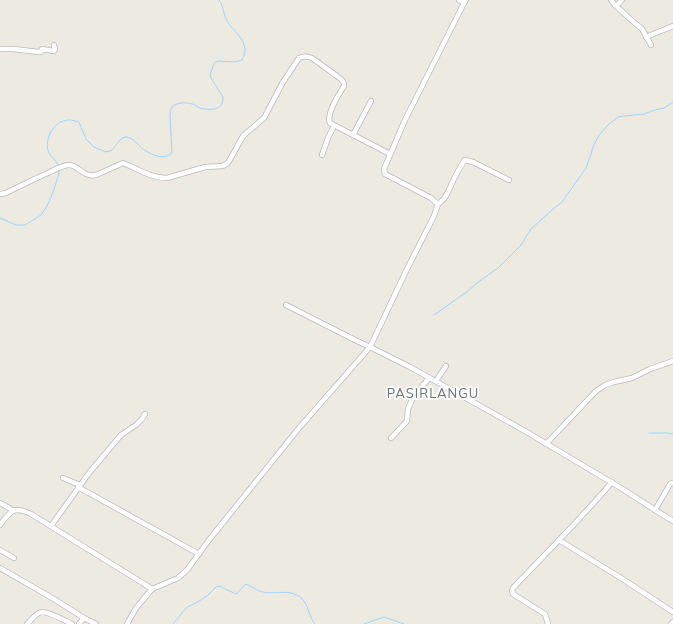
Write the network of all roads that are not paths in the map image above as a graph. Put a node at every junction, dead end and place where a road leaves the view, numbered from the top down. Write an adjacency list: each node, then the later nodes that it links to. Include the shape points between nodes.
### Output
1 (459, 0): 4 (street)
2 (611, 0): 5 (street)
3 (622, 0): 5 (street)
4 (465, 2): 14 (street)
5 (616, 6): 7 (street, via 642,29)
6 (673, 26): 7 (street)
7 (646, 37): 9 (street)
8 (54, 45): 10 (street, via 54,51 42,49 41,52)
9 (651, 46)
10 (0, 49)
11 (371, 101): 13 (street)
12 (334, 126): 13 (street); 15 (street); 17 (street, via 328,119 344,83 309,56 302,57 283,82 264,118 243,136 231,159 222,166 205,167 161,178 123,163 92,176 68,165)
13 (353, 135): 14 (street)
14 (390, 154): 18 (street, via 384,169 385,174)
15 (322, 155)
16 (509, 180): 18 (street, via 465,160 448,192)
17 (0, 194)
18 (438, 204): 20 (street)
19 (286, 305): 20 (street)
20 (370, 347): 23 (street); 40 (street, via 300,428)
21 (673, 361): 27 (street, via 601,388)
22 (446, 366): 24 (street)
23 (429, 378): 24 (street); 26 (street, via 414,396 408,409 407,421)
24 (436, 382): 27 (street)
25 (145, 414): 31 (street, via 136,426 121,435)
26 (391, 438)
27 (546, 444): 29 (street)
28 (62, 478): 31 (street)
29 (612, 482): 33 (street); 38 (street)
30 (673, 483): 33 (street)
31 (79, 486): 37 (street); 40 (street)
32 (0, 503): 34 (street)
33 (655, 510): 35 (street)
34 (13, 511): 36 (street); 37 (street, via 25,512)
35 (673, 521)
36 (0, 525)
37 (51, 526): 43 (street)
38 (559, 540): 44 (street); 51 (street, via 512,590 513,594 544,614)
39 (0, 550): 41 (street)
40 (199, 554): 43 (street, via 190,568 178,578)
41 (14, 558)
42 (0, 568): 45 (street)
43 (152, 590): 50 (street, via 136,608)
44 (673, 612)
45 (84, 618): 48 (street); 49 (street)
46 (27, 624): 47 (street, via 42,612)
47 (72, 624)
48 (78, 624)
49 (96, 624)
50 (127, 624)
51 (548, 624)

